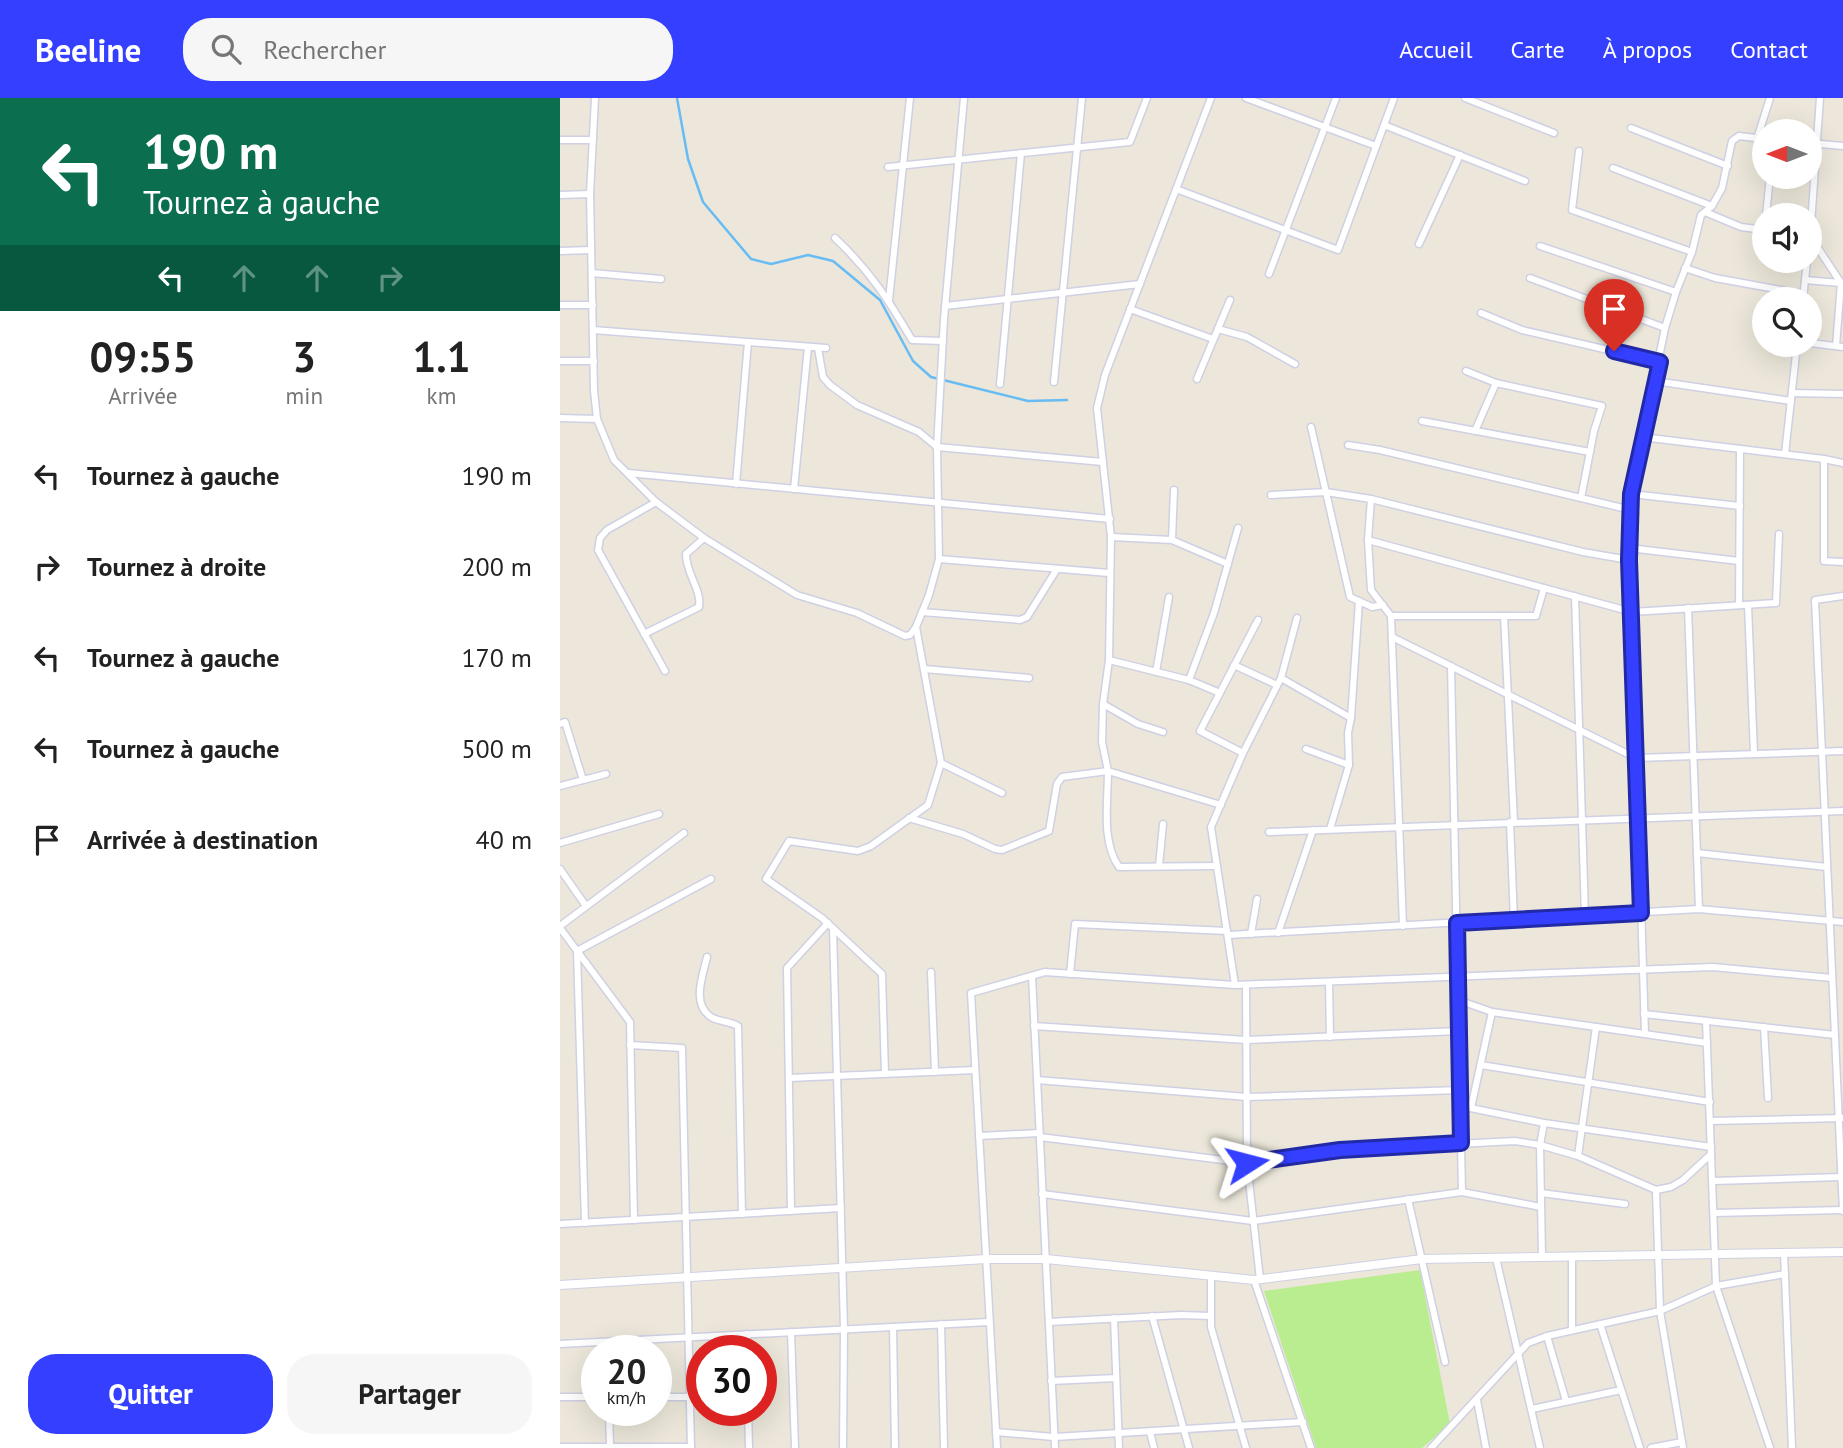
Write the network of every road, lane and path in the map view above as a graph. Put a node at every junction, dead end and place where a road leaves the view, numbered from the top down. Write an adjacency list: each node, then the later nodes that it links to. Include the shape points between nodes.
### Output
1 (595, 98): 22 (street)
2 (910, 98): 31 (street)
3 (964, 98): 30 (street)
4 (1082, 98): 26 (street)
5 (1147, 98): 26 (street, via 1130,142)
6 (1211, 98): 36 (street)
7 (1246, 98): 17 (street)
8 (1336, 98): 17 (street)
9 (1394, 98): 16 (street)
10 (1465, 98): 19 (street)
11 (1760, 98): 13 (street)
12 (1820, 98): 15 (street)
13 (1770, 99): 14 (street)
14 (1765, 119)
15 (1817, 119)
16 (1384, 125): 24 (street); 29 (street)
17 (1325, 127): 24 (street); 42 (street)
18 (1631, 128): 32 (street)
19 (1555, 132)
20 (1752, 138): 32 (street, via 1739,136 1732,141)
21 (560, 140): 22 (street)
22 (593, 140): 37 (street)
23 (1822, 145): 25 (street)
24 (1377, 146): 42 (street, via 1338,250)
25 (1843, 146)
26 (1077, 147): 28 (street); 62 (street)
27 (1579, 151): 48 (street, via 1572,210)
28 (1021, 153): 30 (street); 63 (street)
29 (1460, 155): 35 (street); 44 (street)
30 (958, 159): 31 (street); 68 (street)
31 (903, 165): 33 (street); 64 (street)
32 (1728, 166): 39 (street)
33 (888, 167)
34 (1613, 168): 39 (street)
35 (1525, 180)
36 (1176, 189): 42 (street); 57 (street)
37 (590, 194): 38 (street); 46 (street)
38 (560, 195)
39 (1712, 206): 40 (street)
40 (1705, 212): 41 (street); 48 (street, via 1700,215)
41 (1752, 228)
42 (1286, 230): 53 (street)
43 (835, 238): 64 (street)
44 (1419, 244)
45 (1540, 246): 61 (street)
46 (591, 250): 47 (street); 51 (street)
47 (560, 251)
48 (1692, 252): 50 (street)
49 (1822, 255): 58 (street)
50 (1685, 268): 59 (street); 61 (street)
51 (592, 273): 55 (street); 66 (street)
52 (1806, 273): 56 (street)
53 (1269, 274)
54 (1530, 278): 71 (street)
55 (661, 279)
56 (1805, 279): 58 (street); 60 (street)
57 (1140, 284): 62 (street); 69 (street)
58 (1842, 284): 78 (street)
59 (1757, 287)
60 (1804, 287)
61 (1676, 292): 71 (street)
62 (1063, 293): 63 (street); 89 (street)
63 (1008, 299): 68 (street); 91 (street)
64 (889, 300): 75 (street, via 912,340)
65 (1230, 300): 72 (street)
66 (593, 305): 67 (street); 73 (street)
67 (560, 306)
68 (945, 306): 75 (street)
69 (1130, 309): 74 (street); 107 (street, via 1097,408)
70 (1481, 313): 84 (street, via 1522,330)
71 (1665, 328): 84 (street)
72 (1218, 329): 74 (street); 85 (street, via 1248,337)
73 (593, 330): 76 (street); 83 (street)
74 (1213, 339): 87 (street)
75 (943, 341): 102 (street)
76 (748, 342): 77 (street); 110 (street)
77 (808, 347): 79 (street); 111 (street)
78 (1839, 347)
79 (818, 348): 80 (street); 102 (street, via 823,377 830,385 857,405 919,432)
80 (826, 348)
81 (1796, 357): 92 (street)
82 (560, 361): 83 (street)
83 (594, 361): 96 (street)
84 (1660, 362): 88 (street)
85 (1295, 364)
86 (1466, 371): 90 (street)
87 (1197, 379)
88 (1655, 381): 94 (street); 100 (street)
89 (1054, 382)
90 (1496, 383): 99 (street); 104 (street, via 1602,406)
91 (1000, 384)
92 (1792, 393): 93 (street); 94 (street)
93 (1843, 394)
94 (1791, 401): 105 (street)
95 (560, 418): 96 (street)
96 (597, 419): 109 (street, via 614,460)
97 (1422, 421): 99 (street)
98 (1311, 427): 113 (street)
99 (1475, 431): 104 (street)
100 (1642, 437): 103 (street); 114 (street)
101 (1348, 446): 116 (street)
102 (937, 447): 107 (street); 119 (street)
103 (1740, 449): 105 (street); 120 (street)
104 (1590, 452): 116 (street)
105 (1785, 454): 106 (street)
106 (1824, 459): 108 (street); 133 (street, via 1824,561)
107 (1103, 461): 122 (street)
108 (1843, 463)
109 (627, 473): 110 (street); 118 (street)
110 (736, 484): 111 (street)
111 (794, 489): 119 (street)
112 (1174, 490): 127 (street)
113 (1326, 492): 115 (street); 117 (street); 141 (street, via 1350,597)
114 (1631, 494): 120 (street); 121 (street)
115 (1271, 495)
116 (1581, 498): 121 (street)
117 (1371, 499): 128 (street); 131 (street)
118 (656, 502): 126 (street); 153 (street, via 607,530 598,550)
119 (938, 503): 122 (street); 130 (street)
120 (1740, 506): 132 (street)
121 (1631, 510): 129 (street)
122 (1110, 519): 125 (street)
123 (1238, 528): 134 (street)
124 (1779, 534): 144 (street, via 1776,603)
125 (1111, 537): 127 (street); 136 (street)
126 (704, 538): 152 (street, via 797,595 857,613 905,636); 153 (street, via 686,554 699,607)
127 (1172, 540): 134 (street)
128 (1368, 540): 137 (street); 142 (street, via 1371,590)
129 (1629, 548): 131 (street); 132 (street)
130 (939, 559): 135 (street); 147 (street)
131 (1629, 560): 146 (street)
132 (1739, 561): 143 (street)
133 (1843, 562)
134 (1228, 564): 162 (street)
135 (1057, 569): 136 (street); 147 (street, via 1027,617 1020,620)
136 (1109, 573): 155 (street)
137 (1544, 588): 138 (street); 149 (street, via 1536,616)
138 (1575, 596): 146 (street); 169 (street)
139 (1843, 596): 173 (street, via 1815,600)
140 (1169, 597): 160 (street)
141 (1359, 601): 142 (street, via 1372,607); 167 (street)
142 (1383, 605): 148 (street)
143 (1739, 605): 144 (street); 145 (street)
144 (1748, 605): 175 (street)
145 (1688, 608): 146 (street); 176 (street)
146 (1630, 611): 177 (street)
147 (922, 612): 152 (street)
148 (1391, 616): 149 (street); 154 (street)
149 (1504, 616): 165 (street)
150 (1297, 618): 163 (street)
151 (1258, 620): 156 (street)
152 (916, 627): 158 (street)
153 (644, 634): 159 (street)
154 (1392, 637): 157 (street); 196 (street)
155 (1109, 660): 160 (street); 166 (street)
156 (1234, 665): 163 (street); 164 (street)
157 (1451, 666): 165 (street); 195 (street)
158 (924, 669): 161 (street); 178 (street)
159 (665, 671)
160 (1156, 672): 162 (street)
161 (1029, 678)
162 (1189, 680): 164 (street)
163 (1279, 681): 167 (street); 174 (street)
164 (1220, 693): 174 (street, via 1200,731)
165 (1508, 694): 169 (street); 193 (street)
166 (1103, 704): 170 (street); 180 (street, via 1102,743)
167 (1351, 718): 179 (street)
168 (560, 724): 182 (street, via 565,722)
169 (1579, 730): 177 (street); 192 (street)
170 (1163, 732)
171 (1306, 749): 179 (street)
172 (1843, 751): 173 (street)
173 (1822, 752): 175 (street); 187 (street)
174 (1242, 753): 185 (street)
175 (1754, 754): 176 (street)
176 (1694, 756): 177 (street); 189 (street)
177 (1636, 758): 190 (street)
178 (941, 763): 184 (street); 191 (street, via 928,805)
179 (1349, 765): 197 (street)
180 (1108, 771): 185 (street); 191 (street, via 1062,776 1049,831 1002,850); 203 (street, via 1108,843 1113,858 1119,867)
181 (606, 774): 182 (street)
182 (583, 780): 183 (street)
183 (560, 786)
184 (1002, 793)
185 (1221, 805): 204 (street, via 1211,827)
186 (1843, 811): 187 (street)
187 (1825, 812): 189 (street); 205 (street)
188 (659, 814): 201 (street)
189 (1696, 815): 190 (street); 202 (street)
190 (1638, 817): 192 (street); 211 (street)
191 (909, 818): 217 (street, via 858,851 789,841 766,879)
192 (1582, 819): 193 (street); 212 (street)
193 (1512, 822): 195 (street); 213 (street)
194 (1163, 824): 203 (street)
195 (1455, 824): 196 (street); 216 (street)
196 (1399, 827): 197 (street); 218 (street)
197 (1329, 829): 198 (street)
198 (1313, 830): 199 (street); 221 (street)
199 (1269, 832)
200 (684, 833): 209 (street)
201 (560, 843)
202 (1697, 853): 205 (street); 210 (street)
203 (1159, 866): 204 (street)
204 (1217, 866): 220 (street)
205 (1827, 867): 214 (street)
206 (560, 869): 209 (street)
207 (711, 879): 223 (street)
208 (1257, 899): 222 (street)
209 (586, 906): 219 (street)
210 (1699, 909): 211 (street); 214 (street)
211 (1641, 913): 212 (street); 225 (street)
212 (1586, 916): 213 (street)
213 (1514, 920): 216 (street)
214 (1830, 922): 215 (street); 230 (street)
215 (1843, 922)
216 (1457, 923): 218 (street); 229 (street)
217 (831, 926): 251 (street, via 883,974); 252 (street); 253 (street, via 787,968)
218 (1403, 926): 221 (street)
219 (560, 927): 223 (street)
220 (1227, 933): 222 (street); 227 (street, via 1075,923); 232 (street)
221 (1278, 933): 222 (street)
222 (1251, 934)
223 (577, 951): 247 (street, via 630,1022); 291 (street)
224 (707, 957): 287 (street, via 700,989 702,1006 714,1018 738,1026)
225 (1643, 970): 229 (street); 230 (street, via 1713,967); 236 (street)
226 (931, 972): 250 (street)
227 (1070, 974): 228 (street); 232 (street)
228 (1032, 976): 238 (street); 249 (street, via 971,993)
229 (1458, 976): 231 (street); 234 (street)
230 (1832, 978): 243 (street)
231 (1329, 982): 233 (street); 244 (street)
232 (1236, 985): 233 (street)
233 (1246, 985): 245 (street)
234 (1458, 1000): 235 (street); 241 (street)
235 (1492, 1012): 239 (street); 248 (street)
236 (1644, 1014): 237 (street); 242 (street)
237 (1706, 1021): 240 (street); 246 (street)
238 (1034, 1026): 245 (street); 254 (street)
239 (1596, 1027): 242 (street); 255 (street)
240 (1764, 1027): 243 (street); 258 (street)
241 (1459, 1031): 244 (street); 256 (street)
242 (1645, 1034): 246 (street)
243 (1835, 1035): 262 (street)
244 (1330, 1037): 245 (street)
245 (1246, 1040): 257 (street)
246 (1707, 1044): 259 (street)
247 (630, 1045): 288 (street, via 682,1048); 289 (street)
248 (1480, 1065): 255 (street); 261 (street)
249 (975, 1070): 250 (street); 267 (street)
250 (935, 1072): 251 (street)
251 (886, 1074): 252 (street)
252 (837, 1076): 253 (street); 283 (street)
253 (789, 1079): 285 (street)
254 (1037, 1080): 257 (street); 266 (street)
255 (1588, 1082): 259 (street); 265 (street)
256 (1460, 1090): 257 (street); 260 (street)
257 (1247, 1097): 273 (street)
258 (1768, 1098)
259 (1710, 1102): 263 (street)
260 (1461, 1106): 261 (street); 268 (street)
261 (1471, 1108): 264 (street)
262 (1841, 1118): 263 (street); 274 (street)
263 (1710, 1121): 270 (street)
264 (1544, 1123): 265 (street); 269 (street)
265 (1582, 1129): 270 (street); 272 (street)
266 (1040, 1135): 267 (street); 273 (street); 279 (street)
267 (979, 1136): 300 (street)
268 (1461, 1143): 269 (street); 273 (street, via 1340,1150); 277 (street)
269 (1540, 1145): 272 (street); 278 (street)
270 (1711, 1147): 271 (street)
271 (1710, 1155): 275 (street); 276 (street, via 1683,1180)
272 (1578, 1156): 276 (street)
273 (1247, 1163): 290 (street)
274 (1840, 1177): 275 (street); 284 (street)
275 (1714, 1181): 286 (street)
276 (1656, 1190): 296 (street)
277 (1462, 1192): 280 (street); 282 (street)
278 (1541, 1192): 281 (street); 282 (street)
279 (1042, 1194): 290 (street); 301 (street)
280 (1408, 1199): 290 (street); 302 (street)
281 (1625, 1204)
282 (1541, 1206): 298 (street)
283 (841, 1208): 285 (street); 303 (street)
284 (1843, 1210): 286 (street)
285 (792, 1211): 287 (street)
286 (1714, 1213): 295 (street)
287 (742, 1214): 288 (street)
288 (686, 1217): 289 (street); 306 (street)
289 (634, 1220): 291 (street)
290 (1253, 1221): 307 (street)
291 (584, 1223): 292 (street)
292 (560, 1224)
293 (1843, 1252): 294 (street)
294 (1784, 1253): 295 (street); 304 (street)
295 (1715, 1254): 296 (street); 309 (street)
296 (1659, 1255): 297 (street); 310 (street)
297 (1572, 1256): 298 (street); 320 (street)
298 (1542, 1257): 299 (street)
299 (1496, 1258): 302 (street); 328 (street)
300 (986, 1259): 301 (street); 303 (street); 314 (street)
301 (1046, 1259): 305 (street); 315 (street)
302 (1422, 1259): 307 (street); 329 (street)
303 (842, 1268): 306 (street); 319 (street)
304 (1785, 1274): 309 (street); 371 (street)
305 (1211, 1276): 307 (street); 312 (street)
306 (687, 1277): 308 (street); 323 (street)
307 (1257, 1280): 338 (street)
308 (560, 1284)
309 (1716, 1286): 310 (street); 370 (street)
310 (1660, 1311): 317 (street); 348 (street)
311 (1152, 1316): 312 (street); 313 (street); 343 (street)
312 (1211, 1316): 342 (street)
313 (1114, 1318): 315 (street); 330 (street)
314 (989, 1322): 316 (street); 344 (street)
315 (1049, 1322): 331 (street)
316 (941, 1324): 318 (street); 358 (street)
317 (1600, 1324): 320 (street); 332 (street)
318 (893, 1327): 319 (street); 357 (street)
319 (844, 1329): 321 (street); 356 (street)
320 (1572, 1330): 325 (street)
321 (791, 1332): 322 (street); 355 (street)
322 (747, 1334): 324 (street)
323 (689, 1335)
324 (728, 1335)
325 (1547, 1335): 328 (street); 336 (street)
326 (686, 1337): 327 (street)
327 (560, 1344)
328 (1520, 1352): 335 (street); 337 (street)
329 (1445, 1362)
330 (1116, 1378): 331 (street); 346 (street)
331 (1051, 1381): 347 (street)
332 (1621, 1390): 336 (street); 368 (street)
333 (560, 1397): 334 (street)
334 (581, 1397)
335 (1477, 1400): 349 (street); 366 (street)
336 (1566, 1401): 337 (street)
337 (1532, 1409): 367 (street)
338 (1303, 1422): 342 (street); 365 (street)
339 (609, 1426): 351 (street)
340 (691, 1426): 352 (street)
341 (748, 1426): 354 (street)
342 (1240, 1426): 343 (street); 364 (street)
343 (1184, 1430): 345 (street); 363 (street)
344 (996, 1432): 347 (street); 359 (street)
345 (1150, 1432): 346 (street); 362 (street)
346 (1117, 1434): 347 (street); 361 (street)
347 (1054, 1437): 360 (street)
348 (1683, 1445): 369 (street)
349 (1435, 1446)
350 (560, 1447): 351 (street)
351 (610, 1447): 353 (street)
352 (691, 1447): 353 (street)
353 (639, 1448)
354 (749, 1448)
355 (795, 1448)
356 (843, 1448)
357 (895, 1448)
358 (944, 1448)
359 (996, 1448)
360 (1055, 1448)
361 (1119, 1448)
362 (1154, 1448)
363 (1189, 1448)
364 (1246, 1448)
365 (1311, 1448)
366 (1486, 1448)
367 (1540, 1448)
368 (1640, 1448)
369 (1651, 1448)
370 (1770, 1448)
371 (1793, 1448)

